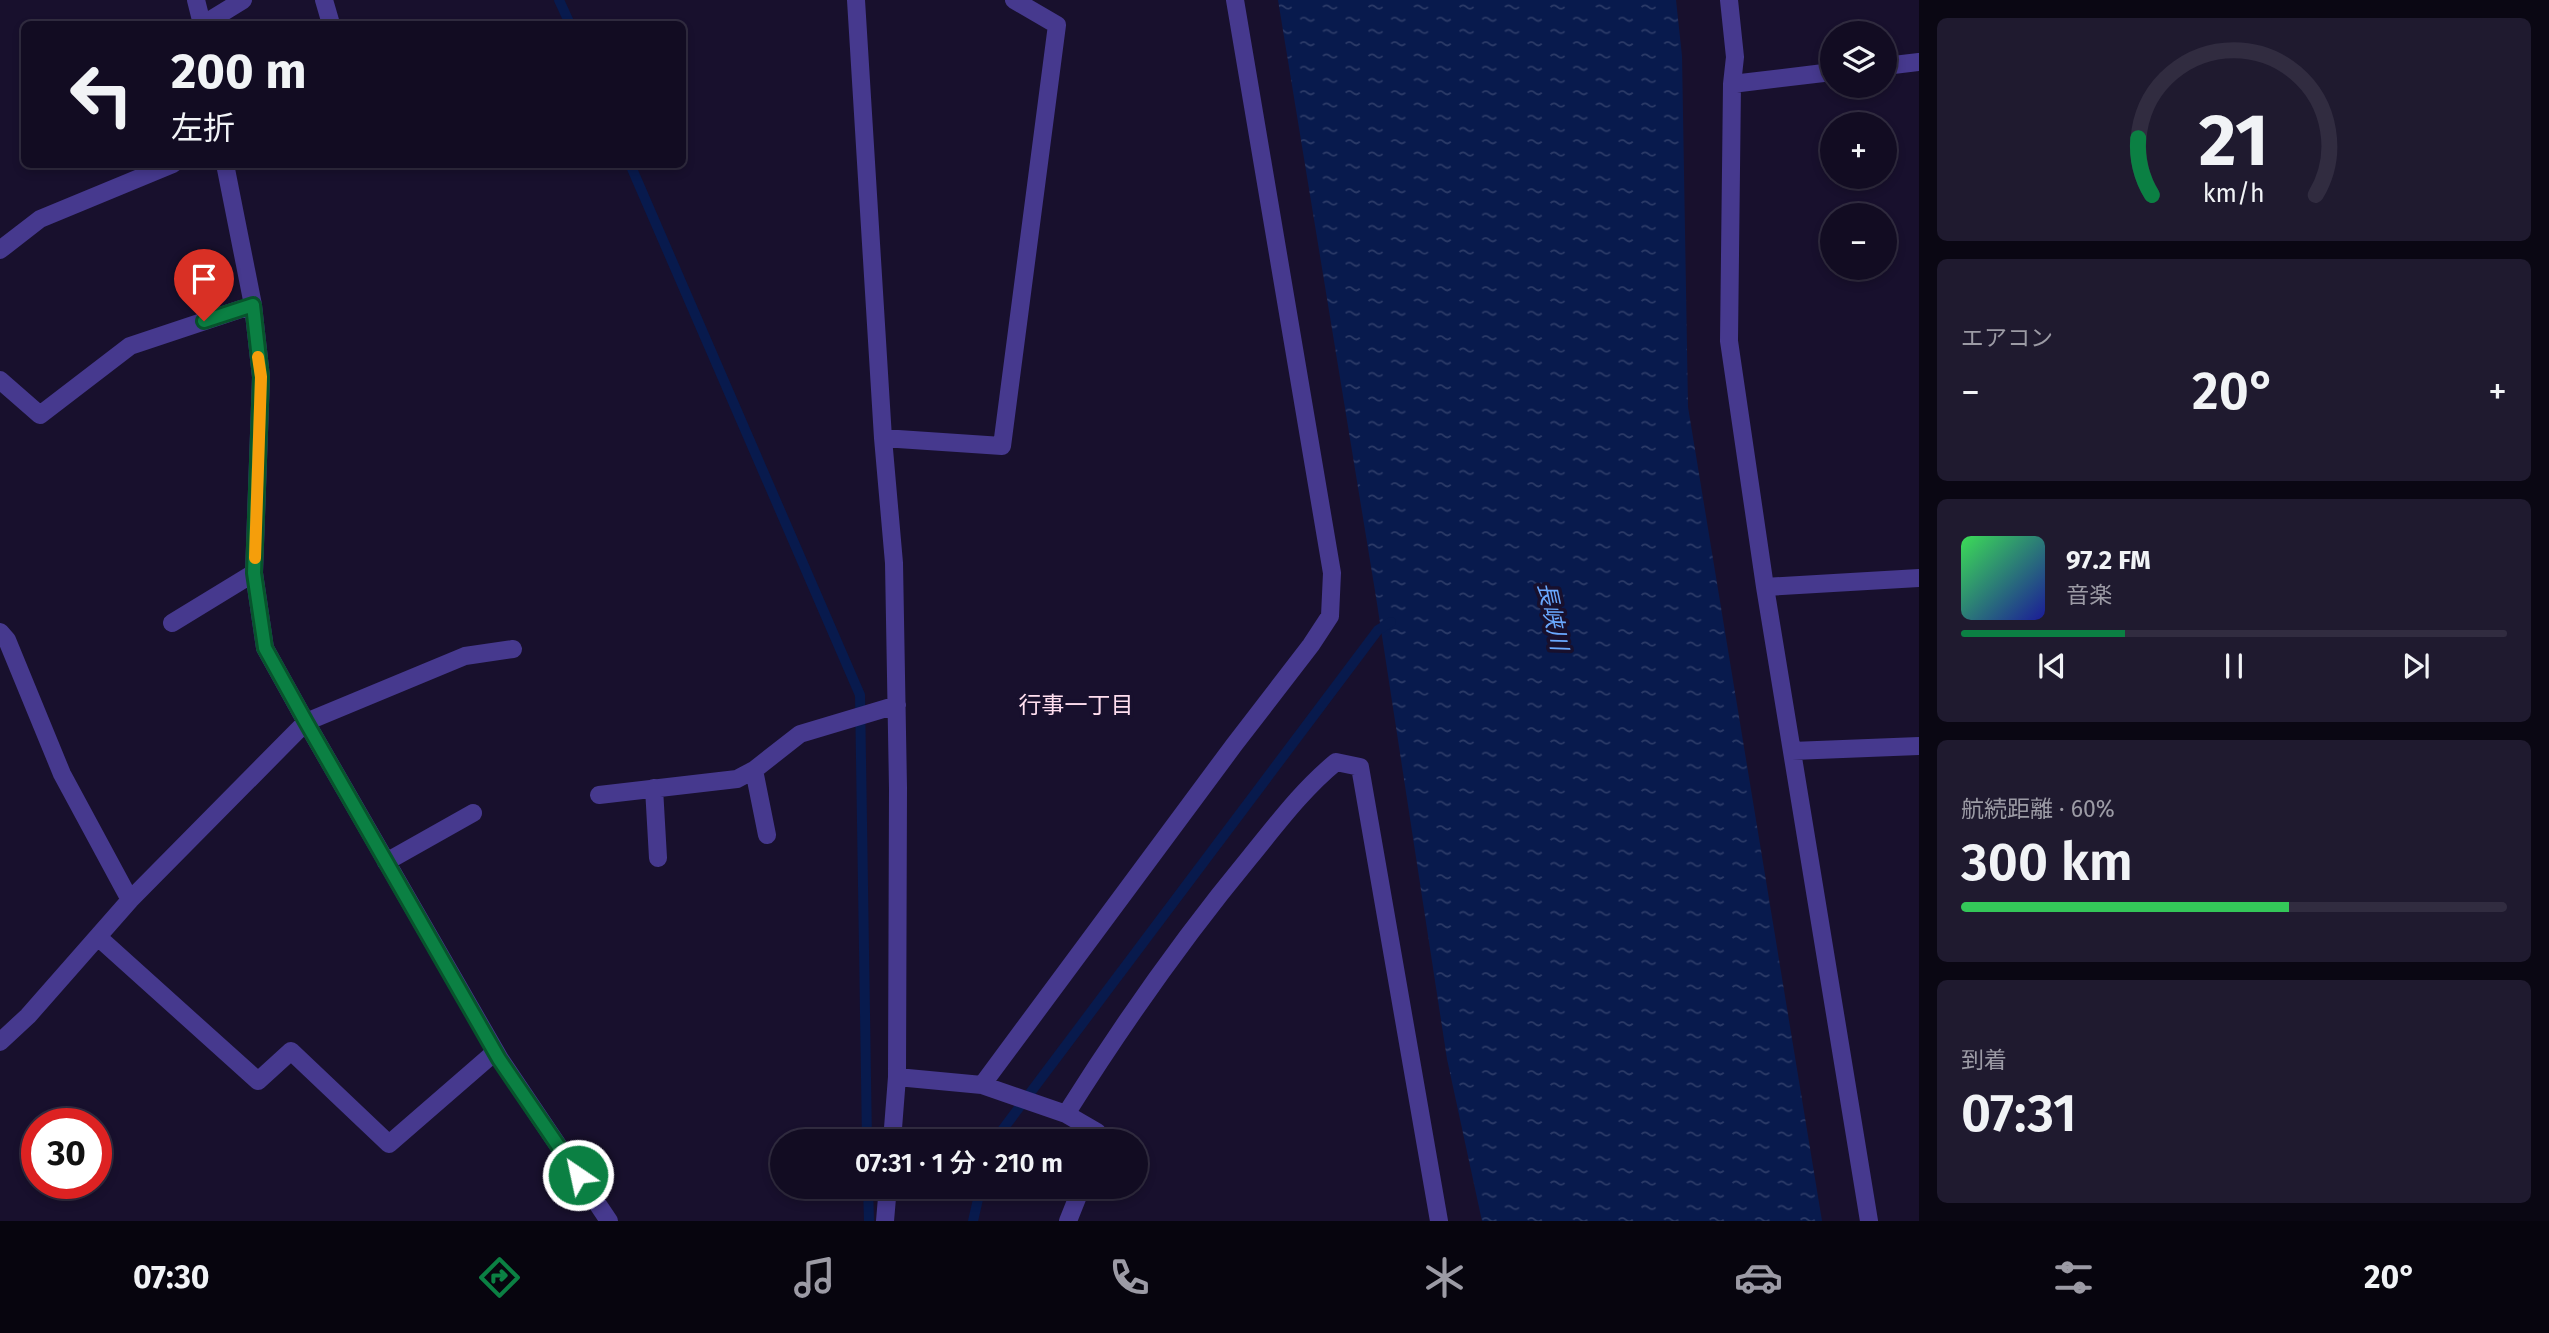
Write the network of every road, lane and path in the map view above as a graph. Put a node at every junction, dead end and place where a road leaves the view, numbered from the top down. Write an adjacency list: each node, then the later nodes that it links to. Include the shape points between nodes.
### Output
1 (195, 0): 8 (street)
2 (243, 0): 9 (street)
3 (324, 0): 10 (street)
4 (856, 0): 20 (street)
5 (1014, 0): 20 (street, via 1057,25 1002,446)
6 (1235, 0): 43 (street, via 1332,573 1329,616)
7 (1729, 0): 14 (street, via 1735,57)
8 (202, 21)
9 (208, 21)
10 (330, 21)
11 (1919, 62): 12 (street)
12 (1897, 65)
13 (1820, 73): 14 (street)
14 (1732, 84): 23 (street, via 1729,341)
15 (163, 168): 17 (street, via 40,219)
16 (226, 168): 18 (street)
17 (0, 250)
18 (253, 305): 19 (street, via 130,346 40,415); 21 (street, via 261,377)
19 (0, 380)
20 (883, 438): 27 (street, via 894,563)
21 (254, 573): 24 (street); 28 (street, via 265,648)
22 (1919, 578): 23 (street)
23 (1765, 587): 30 (street)
24 (172, 623)
25 (0, 632): 38 (street, via 62,774)
26 (513, 649): 28 (street, via 465,656)
27 (897, 705): 31 (street, via 800,734); 42 (street)
28 (306, 722): 37 (street); 38 (street)
29 (1919, 746): 30 (street)
30 (1791, 751): 53 (street)
31 (754, 770): 32 (street, via 737,779); 35 (street)
32 (654, 788): 33 (street); 36 (street)
33 (599, 795)
34 (473, 813): 37 (street)
35 (767, 835)
36 (658, 858)
37 (386, 862): 41 (street)
38 (130, 900): 39 (street)
39 (97, 937): 40 (street); 41 (street, via 258,1081 291,1051 389,1143)
40 (0, 1042)
41 (495, 1052): 49 (street)
42 (897, 1077): 43 (street); 45 (street)
43 (982, 1085): 44 (street)
44 (1066, 1114): 46 (street); 52 (street, via 1220,893 1310,784 1336,762 1360,767)
45 (893, 1129)
46 (1092, 1129)
47 (887, 1199): 50 (street)
48 (1077, 1199): 51 (street)
49 (609, 1221)
50 (885, 1221)
51 (1068, 1221)
52 (1439, 1221)
53 (1869, 1221)

